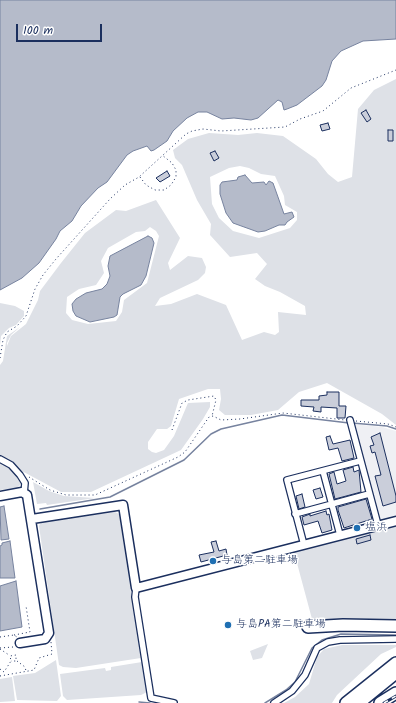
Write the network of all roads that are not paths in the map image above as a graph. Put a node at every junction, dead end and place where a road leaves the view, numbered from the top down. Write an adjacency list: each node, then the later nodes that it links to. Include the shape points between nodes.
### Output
1 (350, 422): 3 (street)
2 (0, 459): 5 (street, via 11,465 20,475 25,483)
3 (360, 461): 4 (street); 6 (street)
4 (323, 471): 8 (street); 9 (street, via 287,480)
5 (24, 494): 7 (street, via 22,492); 10 (street, via 27,495)
6 (369, 494): 8 (street); 12 (street)
7 (0, 496)
8 (331, 504): 9 (street); 13 (street)
9 (296, 514): 14 (street)
10 (32, 518): 15 (street, via 123,506); 19 (street, via 49,633 45,638)
11 (396, 520): 12 (street)
12 (378, 525): 13 (street)
13 (340, 536): 14 (street)
14 (304, 545): 15 (street)
15 (136, 588): 23 (street, via 135,596 151,698)
16 (396, 626): 17 (highway)
17 (308, 627)
18 (396, 639): 24 (street, via 328,642 317,648 305,675 292,691)
19 (18, 645)
20 (396, 663): 25 (highway)
21 (396, 673): 26 (highway)
22 (396, 693): 27 (highway)
23 (174, 703)
24 (274, 703)
25 (346, 703)
26 (359, 703)
27 (380, 703)

